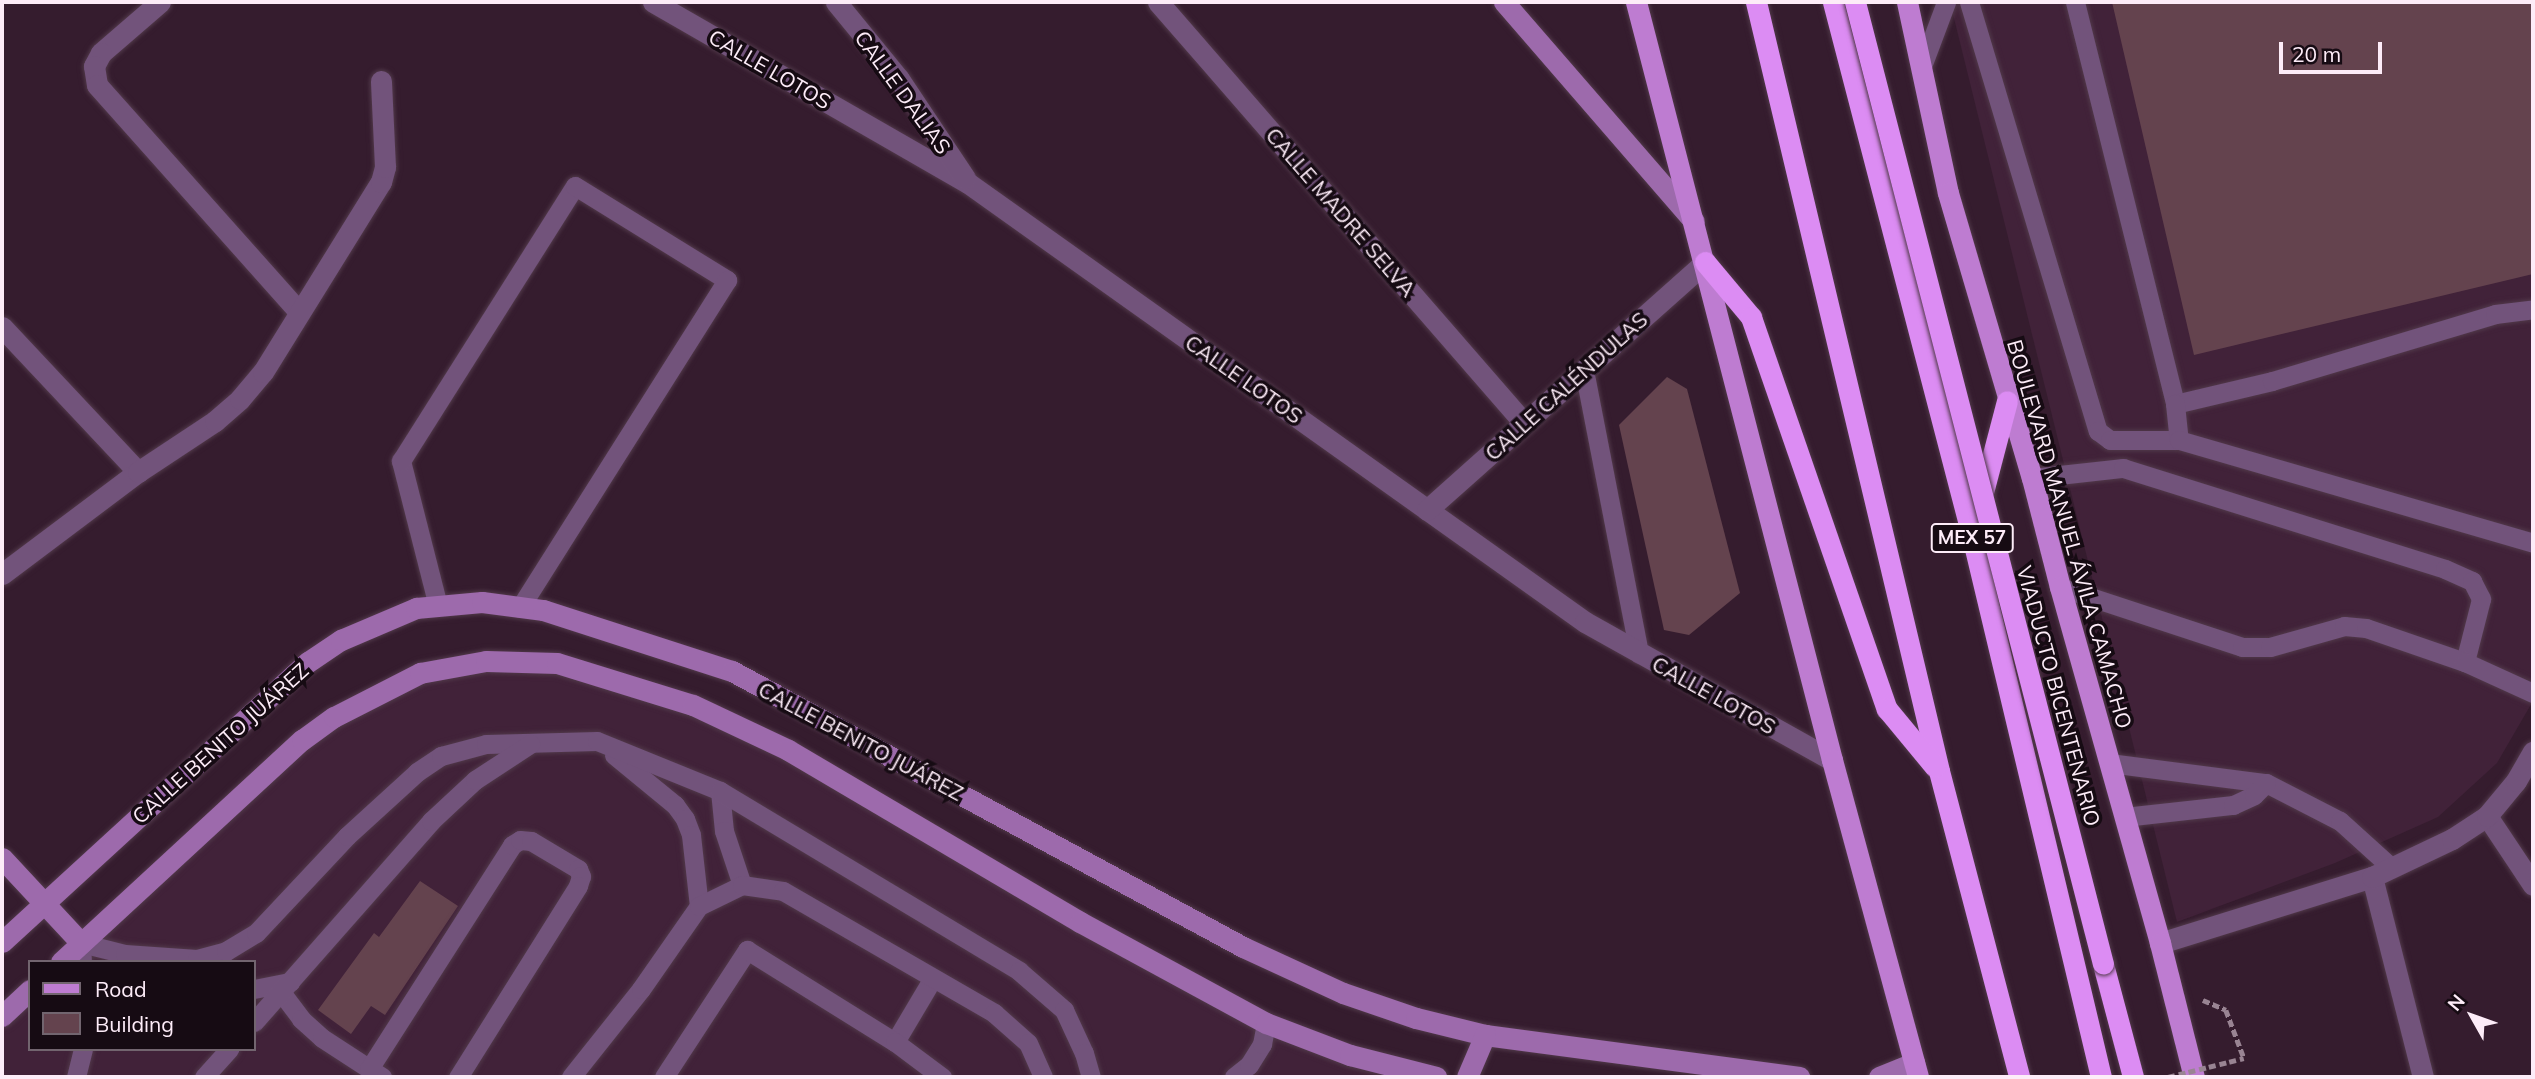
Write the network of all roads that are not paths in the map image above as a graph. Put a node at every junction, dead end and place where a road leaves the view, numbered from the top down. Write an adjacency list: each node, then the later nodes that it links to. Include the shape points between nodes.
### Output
1 (160, 2): 20 (street, via 101,53 94,66 97,85)
2 (653, 2): 16 (street, CALLE LOTOS)
3 (836, 2): 16 (street, CALLE DALIAS, via 899,79)
4 (1158, 2): 25 (street, CALLE MADRE SELVA)
5 (1504, 2): 17 (main road)
6 (1636, 2): 17 (main road)
7 (1756, 2): 44 (highway)
8 (1833, 2): 30 (highway, MEX 57)
9 (1856, 2): 88 (highway, VIADUCTO BICENTENARIO, bridge)
10 (1907, 2): 14 (main road, BOULEVARD MANUEL ÁVILA CAMACHO)
11 (1946, 2): 14 (lane)
12 (1969, 2): 26 (lane, via 2098,431 2110,440)
13 (2075, 2): 24 (lane)
14 (1921, 69): 23 (main road, BOULEVARD MANUEL ÁVILA CAMACHO, via 1948,192)
15 (382, 81): 20 (street, via 385,167 381,183)
16 (968, 183): 29 (street, CALLE LOTOS)
17 (1694, 221): 18 (main road)
18 (1705, 262): 22 (street, CALLE CALÉNDULAS); 42 (main road); 44 (highway, via 1751,317 1887,709)
19 (2533, 309): 24 (lane, via 2495,314 2272,381)
20 (299, 312): 27 (street, via 240,399)
21 (2, 327): 27 (street)
22 (1584, 370): 25 (street, CALLE CALÉNDULAS); 36 (lane)
23 (2007, 401): 28 (main road, BOULEVARD MANUEL ÁVILA CAMACHO); 30 (highway)
24 (2175, 404): 26 (lane)
25 (1524, 423): 29 (street, CALLE CALÉNDULAS)
26 (2179, 440): 31 (lane)
27 (138, 472): 32 (street)
28 (2032, 478): 33 (main road, BOULEVARD MANUEL ÁVILA CAMACHO); 37 (lane, via 2123,468 2445,569 2472,581 2481,599)
29 (1427, 510): 36 (street, CALLE LOTOS, via 1585,622)
30 (1972, 536): 87 (highway, MEX 57)
31 (2533, 543)
32 (2, 574)
33 (2060, 587): 37 (lane, via 2242,647 2270,647 2344,626 2366,628); 43 (main road, BOULEVARD MANUEL ÁVILA CAMACHO)
34 (438, 606): 35 (main road, CALLE BENITO JUÁREZ, via 482,602); 35 (lane, via 401,461 575,186 727,280); 54 (main road, CALLE BENITO JUÁREZ, via 416,608 378,622 307,662)
35 (520, 608): 67 (main road, CALLE BENITO JUÁREZ, via 543,610 732,671 1243,947 1343,993)
36 (1639, 654): 42 (street, CALLE LOTOS)
37 (2465, 662): 38 (lane)
38 (2533, 694)
39 (597, 741): 40 (lane); 46 (lane); 55 (lane, via 685,818)
40 (531, 743): 59 (lane, via 486,744 441,756 347,836 256,933 226,951); 61 (lane, via 475,780 431,821)
41 (2533, 751): 47 (street)
42 (1832, 760): 71 (main road)
43 (2109, 764): 45 (lane); 48 (main road, BOULEVARD MANUEL ÁVILA CAMACHO)
44 (1938, 771): 86 (highway)
45 (2266, 783): 48 (lane, via 2233,805); 50 (lane, via 2340,821)
46 (720, 791): 52 (lane, via 724,831); 80 (lane, via 1019,971 1064,1010)
47 (2487, 816): 50 (street); 53 (street)
48 (2124, 817): 57 (main road, BOULEVARD MANUEL ÁVILA CAMACHO)
49 (2, 858): 54 (main road)
50 (2392, 868): 51 (street)
51 (2372, 877): 57 (street); 90 (street)
52 (743, 885): 55 (lane); 60 (lane, via 783,891)
53 (2533, 885)
54 (44, 905): 56 (main road, CALLE BENITO JUÁREZ); 58 (main road)
55 (699, 906): 76 (lane)
56 (2, 943)
57 (2160, 943): 89 (main road, BOULEVARD MANUEL ÁVILA CAMACHO)
58 (81, 953): 59 (lane); 66 (main road, CALLE BENITO JUÁREZ, via 302,740 334,717 419,673 486,661 556,663 694,705 788,750 1080,922)
59 (197, 960)
60 (933, 978): 68 (lane); 79 (lane, via 994,1013 1028,1043)
61 (285, 987): 62 (lane); 65 (lane); 72 (lane, via 301,1019)
62 (256, 989)
63 (28, 992): 64 (main road)
64 (2, 1016)
65 (256, 1020)
66 (1266, 1023): 81 (lane, via 1262,1044 1249,1065); 82 (main road, CALLE BENITO JUÁREZ, via 1350,1055)
67 (1485, 1035): 83 (main road); 84 (main road, CALLE BENITO JUÁREZ)
68 (895, 1042): 77 (lane, via 747,950); 78 (lane)
69 (82, 1051): 73 (lane)
70 (227, 1051): 74 (lane)
71 (1916, 1070): 85 (main road)
72 (376, 1073): 75 (lane, via 512,845 531,841 579,869 578,886)
73 (75, 1077)
74 (204, 1077)
75 (458, 1077)
76 (571, 1077)
77 (664, 1077)
78 (942, 1077)
79 (1043, 1077)
80 (1091, 1077)
81 (1234, 1077)
82 (1436, 1077)
83 (1467, 1077)
84 (1799, 1077)
85 (1880, 1077)
86 (2019, 1077)
87 (2101, 1077)
88 (2133, 1077)
89 (2194, 1077)
90 (2423, 1077)

